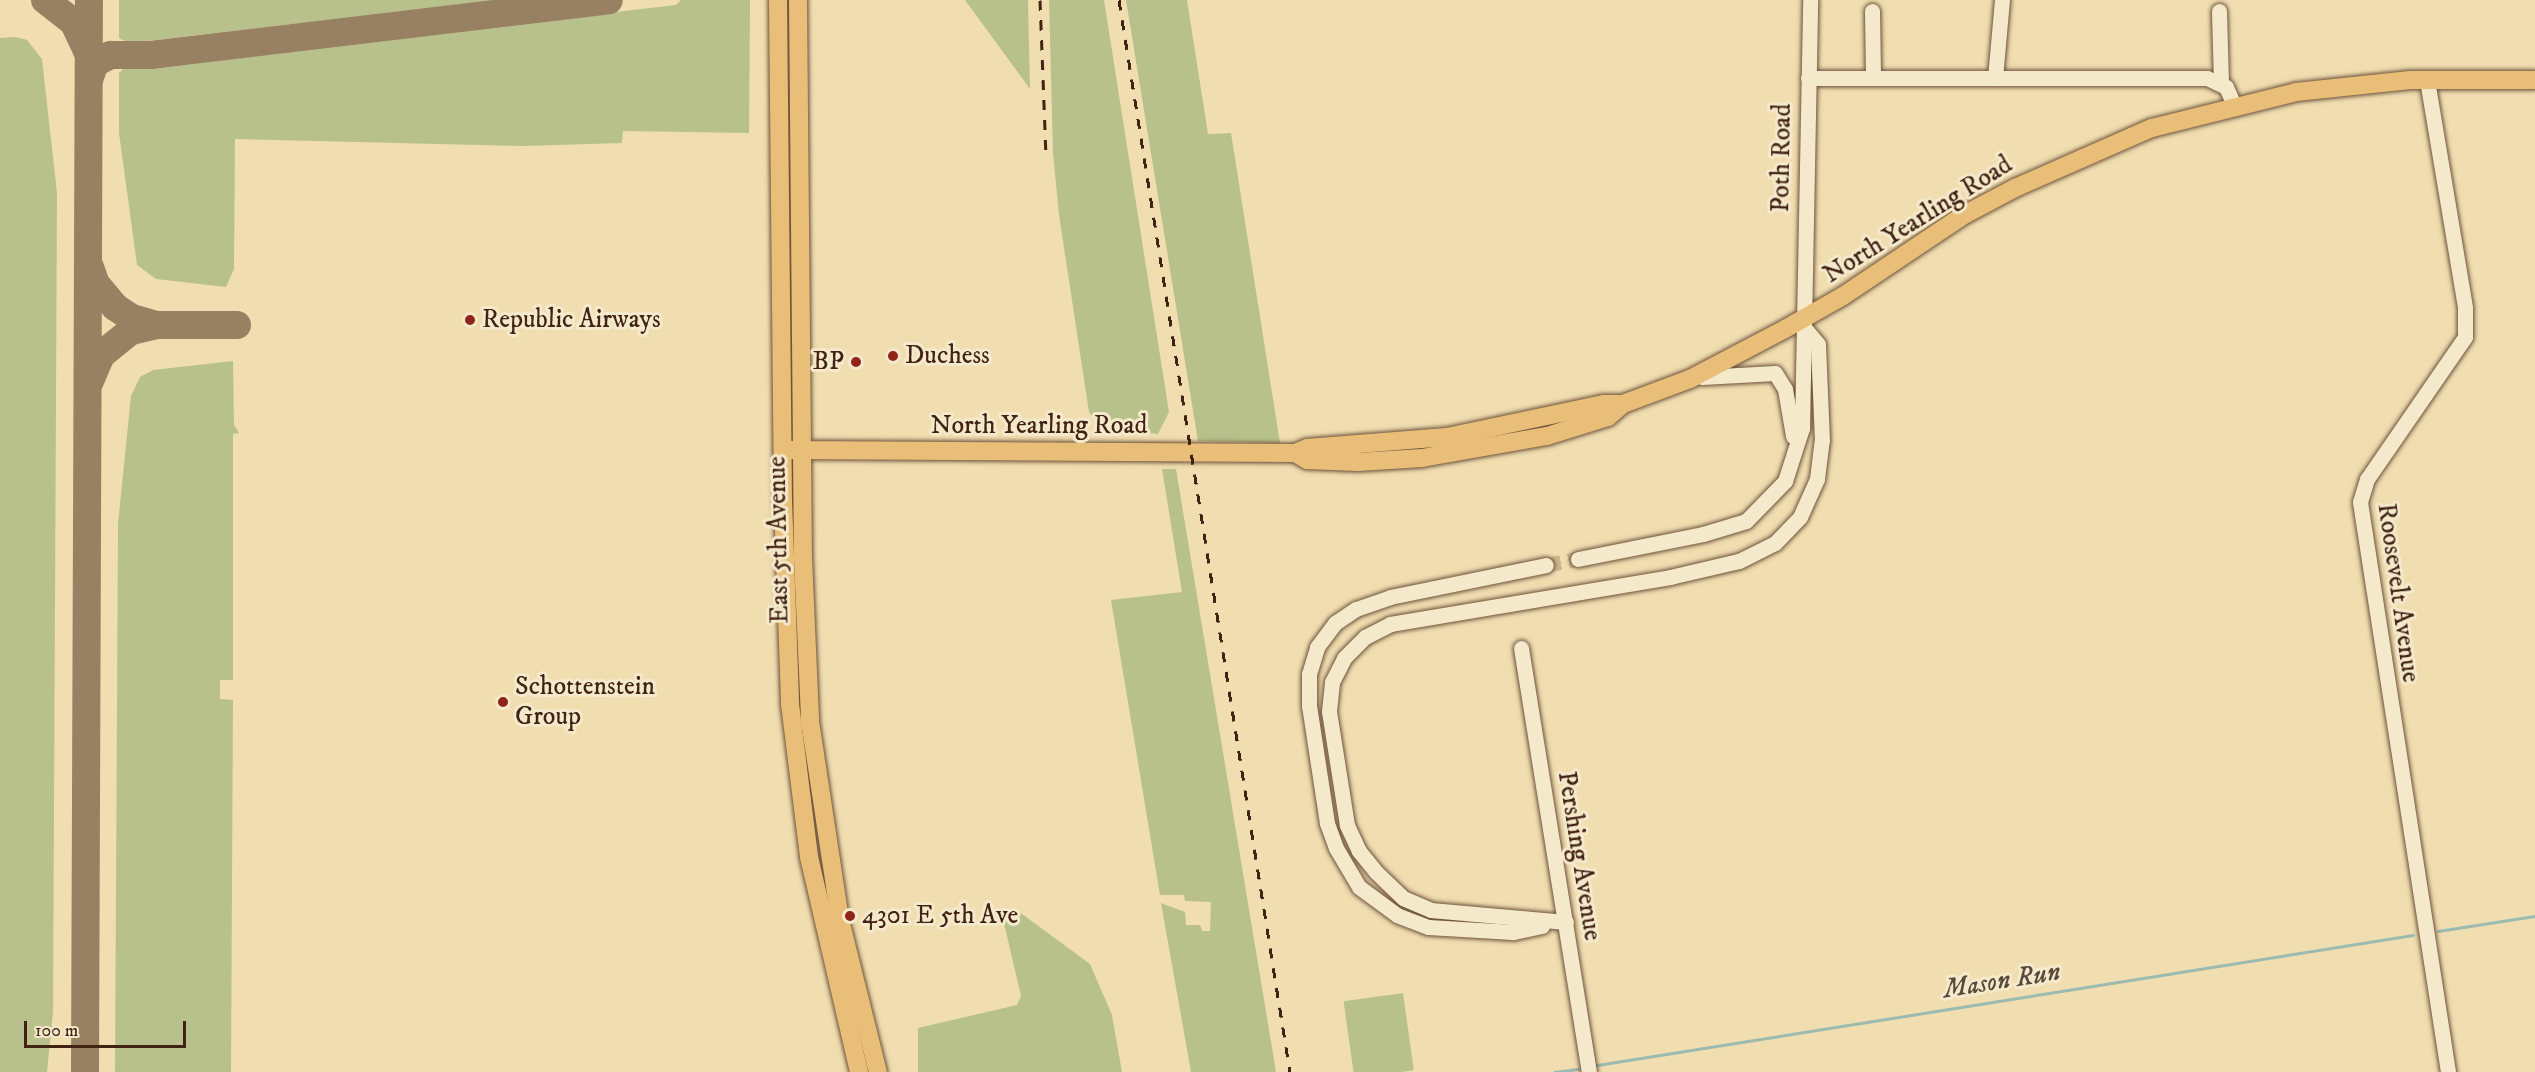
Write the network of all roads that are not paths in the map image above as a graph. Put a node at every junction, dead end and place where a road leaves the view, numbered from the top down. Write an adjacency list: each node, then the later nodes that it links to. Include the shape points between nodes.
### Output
1 (778, 0): 16 (main road, East 5th Avenue)
2 (798, 0): 17 (main road, East 5th Avenue)
3 (1810, 0): 7 (street, Poth Road)
4 (2002, 0): 9 (street)
5 (1872, 11): 8 (street)
6 (2219, 11): 12 (street)
7 (1808, 78): 8 (street); 14 (street, Poth Road)
8 (1873, 78): 9 (street)
9 (1995, 78): 12 (street, via 2207,78)
10 (2427, 80): 11 (main road, North Yearling Road); 13 (main road, North Yearling Road, via 2303,91); 26 (street, Roosevelt Avenue, via 2465,308 2465,337 2367,479 2360,502)
11 (2535, 80)
12 (2221, 82): 13 (street)
13 (2234, 105): 14 (main road, North Yearling Road, via 2132,135 2045,173 1964,215)
14 (1806, 324): 15 (main road, North Yearling Road); 18 (street, Poth Road, via 1802,428); 22 (street, via 1818,344 1822,441 1817,479 1800,517 1775,543 1739,561 1670,577 1390,624 1365,637 1344,658 1332,682 1329,711 1347,825 1376,872 1403,898 1431,910)
15 (1690, 379): 17 (main road, North Yearling Road, via 1623,404 1608,417 1585,425 1464,452 1358,462 1307,460 1295,453); 18 (street, via 1722,373 1775,373 1792,412)
16 (783, 450): 17 (main road, North Yearling Road); 23 (main road, East 5th Avenue, via 786,633 797,781 822,923)
17 (803, 450): 24 (main road, East 5th Avenue, via 805,626 814,759 840,920)
18 (1794, 453): 19 (street, Poth Road, via 1785,481 1746,521 1703,534)
19 (1578, 559)
20 (1546, 565): 22 (street, via 1390,597 1356,609 1335,623 1317,647 1308,674 1309,706 1330,831 1359,887 1378,903 1428,927 1454,930 1513,932)
21 (1521, 648): 22 (street, Pershing Avenue)
22 (1566, 921): 25 (street, Pershing Avenue)
23 (859, 1072)
24 (878, 1072)
25 (1589, 1072)
26 (2448, 1072)

